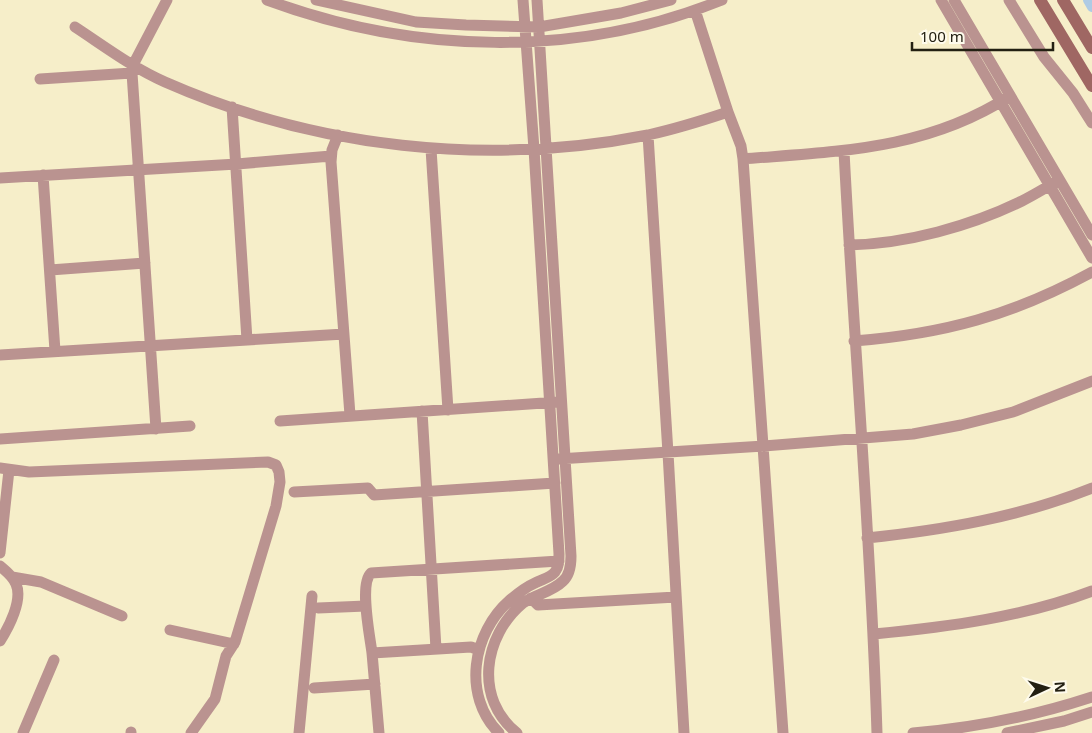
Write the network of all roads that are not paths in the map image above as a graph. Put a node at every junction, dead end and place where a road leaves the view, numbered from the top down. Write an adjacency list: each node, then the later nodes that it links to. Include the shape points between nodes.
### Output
1 (167, 0): 20 (street)
2 (267, 0): 18 (street, via 375,31 420,38)
3 (316, 0): 15 (street, via 416,22)
4 (523, 0): 15 (street)
5 (536, 0): 16 (street)
6 (671, 0): 16 (street)
7 (722, 0): 13 (street)
8 (941, 0): 23 (street)
9 (954, 0): 23 (street)
10 (1010, 0): 26 (street, via 1044,57 1073,92)
11 (1040, 0): 22 (main road)
12 (1063, 0): 19 (main road)
13 (695, 10): 17 (street, via 642,25); 25 (street)
14 (75, 27): 20 (street)
15 (524, 27): 16 (street); 18 (street)
16 (538, 27): 17 (street)
17 (539, 42): 18 (street); 30 (street)
18 (526, 43): 30 (street)
19 (1092, 48)
20 (133, 69): 21 (street); 24 (street); 35 (street)
21 (40, 79)
22 (1092, 86)
23 (1005, 99): 31 (street, via 972,118 918,138); 38 (street)
24 (232, 107): 27 (street, via 259,117); 34 (street)
25 (728, 112): 28 (street); 33 (street)
26 (1092, 123)
27 (338, 135): 29 (street); 32 (street)
28 (648, 135): 30 (street); 62 (street)
29 (431, 149): 30 (street); 53 (street)
30 (540, 149): 52 (street)
31 (844, 151): 33 (street); 40 (street)
32 (331, 156): 34 (street); 45 (street)
33 (743, 158): 61 (street)
34 (236, 164): 35 (street); 46 (street)
35 (139, 170): 36 (street); 42 (street)
36 (43, 175): 37 (street); 43 (street)
37 (0, 178)
38 (1055, 183): 39 (street); 40 (street, via 1000,211 944,230 904,240); 41 (street)
39 (1092, 235)
40 (849, 245): 47 (street)
41 (1092, 258)
42 (145, 263): 43 (street); 48 (street)
43 (50, 270): 49 (street)
44 (1092, 272): 47 (street, via 1034,301 993,316 937,331)
45 (344, 334): 46 (street); 55 (street)
46 (247, 340): 48 (street)
47 (854, 341): 60 (street)
48 (150, 346): 49 (street); 58 (street)
49 (55, 351): 50 (street)
50 (0, 355)
51 (1092, 381): 60 (street, via 996,417 913,434)
52 (556, 402): 53 (street); 63 (street)
53 (448, 410): 54 (street)
54 (422, 411): 55 (street); 67 (street)
55 (350, 415): 56 (street)
56 (280, 420)
57 (190, 426): 58 (street)
58 (156, 428): 59 (street)
59 (0, 438)
60 (861, 439): 61 (street); 69 (street)
61 (764, 446): 62 (street); 102 (street)
62 (668, 453): 63 (street); 77 (street)
63 (559, 459): 65 (street); 78 (street, via 570,569 559,585)
64 (5, 469): 70 (street); 85 (street, via 29,472 268,462 276,465 280,482 276,506)
65 (555, 482): 67 (street); 71 (street)
66 (1092, 488): 69 (street, via 1014,513 963,525)
67 (426, 491): 68 (street, via 374,495 368,488); 73 (street)
68 (294, 492)
69 (867, 538): 83 (street)
70 (0, 553)
71 (559, 561): 73 (street); 87 (street, via 555,573 517,594 497,613 488,625)
72 (0, 566): 74 (street)
73 (430, 569): 79 (street, via 371,574 366,582); 86 (street)
74 (12, 577): 81 (street, via 42,582); 84 (street, via 17,598 9,627)
75 (1092, 591): 83 (street, via 991,619)
76 (312, 596): 97 (street)
77 (676, 597): 78 (street, via 538,605); 101 (street)
78 (532, 598): 100 (street, via 505,623 494,644 488,666 489,690 496,709)
79 (366, 606): 80 (street); 88 (street)
80 (318, 608)
81 (122, 616)
82 (170, 630): 85 (street)
83 (874, 634): 103 (street)
84 (0, 641)
85 (234, 644): 96 (street, via 226,656 215,699)
86 (436, 649): 87 (street, via 471,647); 88 (street)
87 (478, 650): 99 (street, via 475,678 478,691 486,715)
88 (372, 653): 90 (street)
89 (54, 660): 95 (street)
90 (375, 684): 91 (street); 98 (street)
91 (314, 688)
92 (1092, 697): 94 (street)
93 (1092, 712): 105 (street)
94 (1012, 718): 104 (street, via 950,730); 105 (street)
95 (23, 733)
96 (191, 733)
97 (299, 733)
98 (379, 733)
99 (499, 733)
100 (517, 733)
101 (684, 733)
102 (783, 733)
103 (877, 733)
104 (913, 733)
105 (1012, 733)

